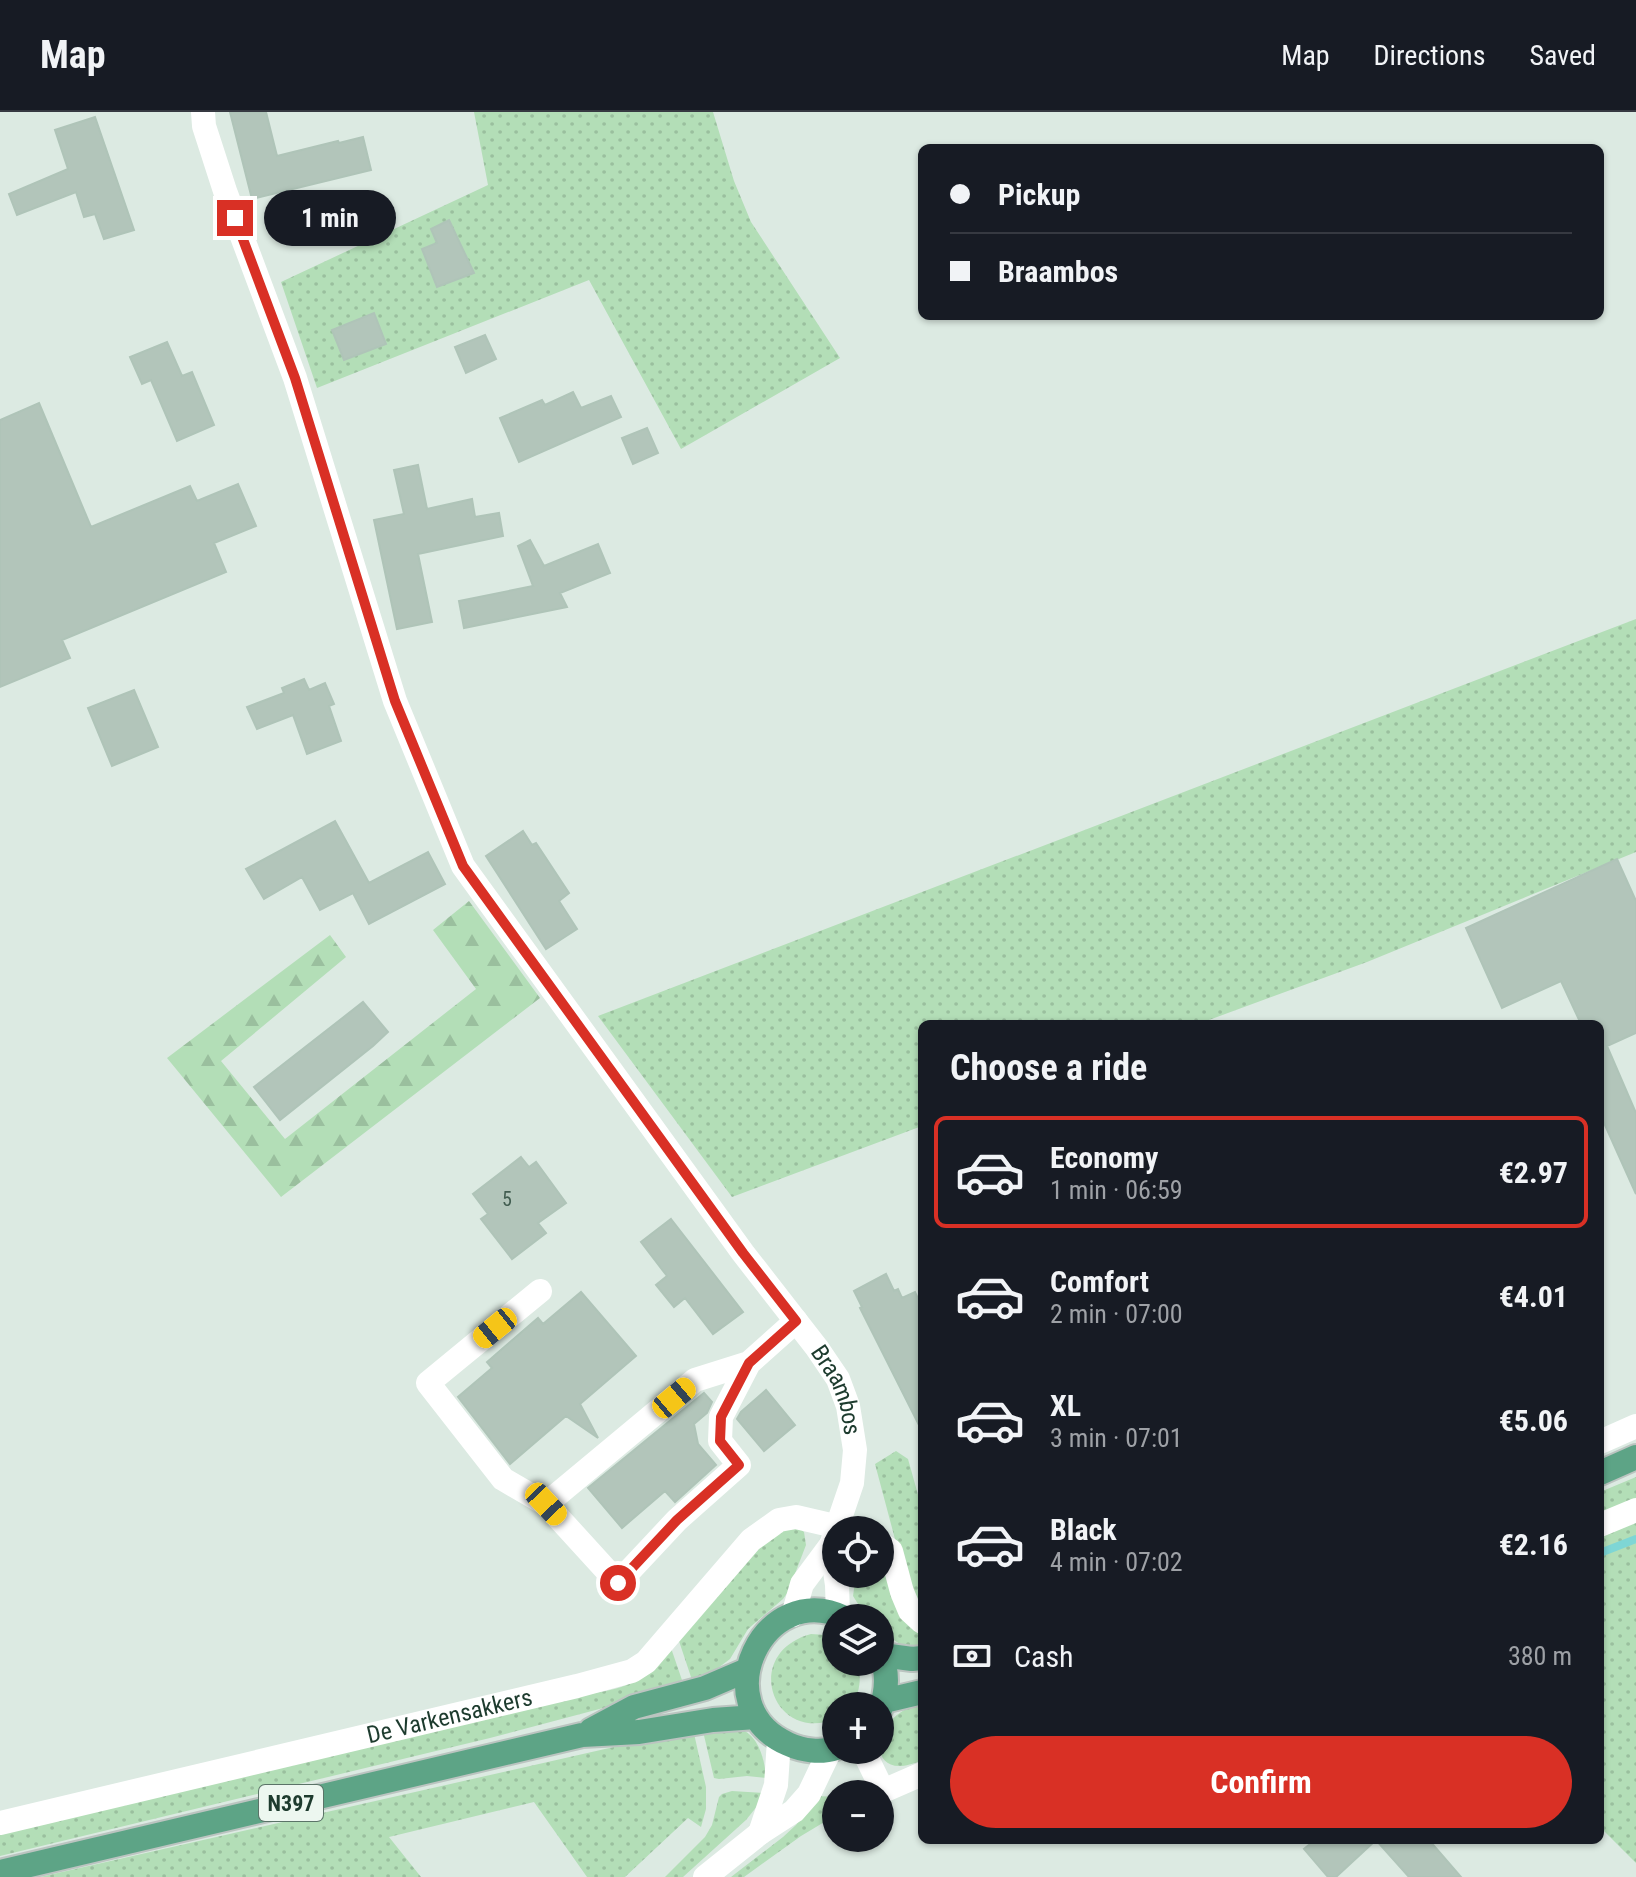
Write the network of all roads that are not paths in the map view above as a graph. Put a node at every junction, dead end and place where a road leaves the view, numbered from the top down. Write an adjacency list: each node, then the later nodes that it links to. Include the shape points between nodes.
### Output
1 (203, 112): 3 (street, Braambos, via 225,191 295,378 395,701 463,866)
2 (540, 1291): 9 (street, via 428,1383 503,1479)
3 (796, 1321): 4 (street); 11 (street, Braambos, via 844,1392 855,1450)
4 (749, 1363): 9 (street, via 695,1380); 9 (street, via 721,1417 720,1441 739,1465 618,1583)
5 (1636, 1426): 6 (street)
6 (1604, 1440)
7 (1636, 1457): 8 (main road)
8 (1604, 1471)
9 (546, 1504)
10 (1636, 1510): 12 (street)
11 (843, 1516)
12 (1604, 1523)
13 (822, 1526): 31 (street, De Varkensakkers, via 796,1517 779,1520 751,1540 646,1662 632,1671)
14 (822, 1556): 17 (street, Braambos, via 802,1584)
15 (894, 1562): 18 (street, via 910,1611)
16 (822, 1613): 17 (main road)
17 (793, 1615): 21 (main road, via 762,1637)
18 (918, 1618)
19 (894, 1656): 20 (main road)
20 (918, 1658)
21 (747, 1670): 24 (main road); 25 (main road, N397, via 705,1688 634,1707)
22 (918, 1693): 23 (main road)
23 (894, 1701)
24 (756, 1717): 25 (main road, N397); 26 (main road)
25 (582, 1735): 33 (main road, N397)
26 (779, 1740): 27 (main road); 32 (street, via 776,1785)
27 (822, 1749)
28 (825, 1764): 32 (street, via 794,1811)
29 (870, 1764): 30 (street, via 883,1791)
30 (918, 1776)
31 (0, 1823)
32 (760, 1833): 34 (street)
33 (0, 1872)
34 (705, 1877)

